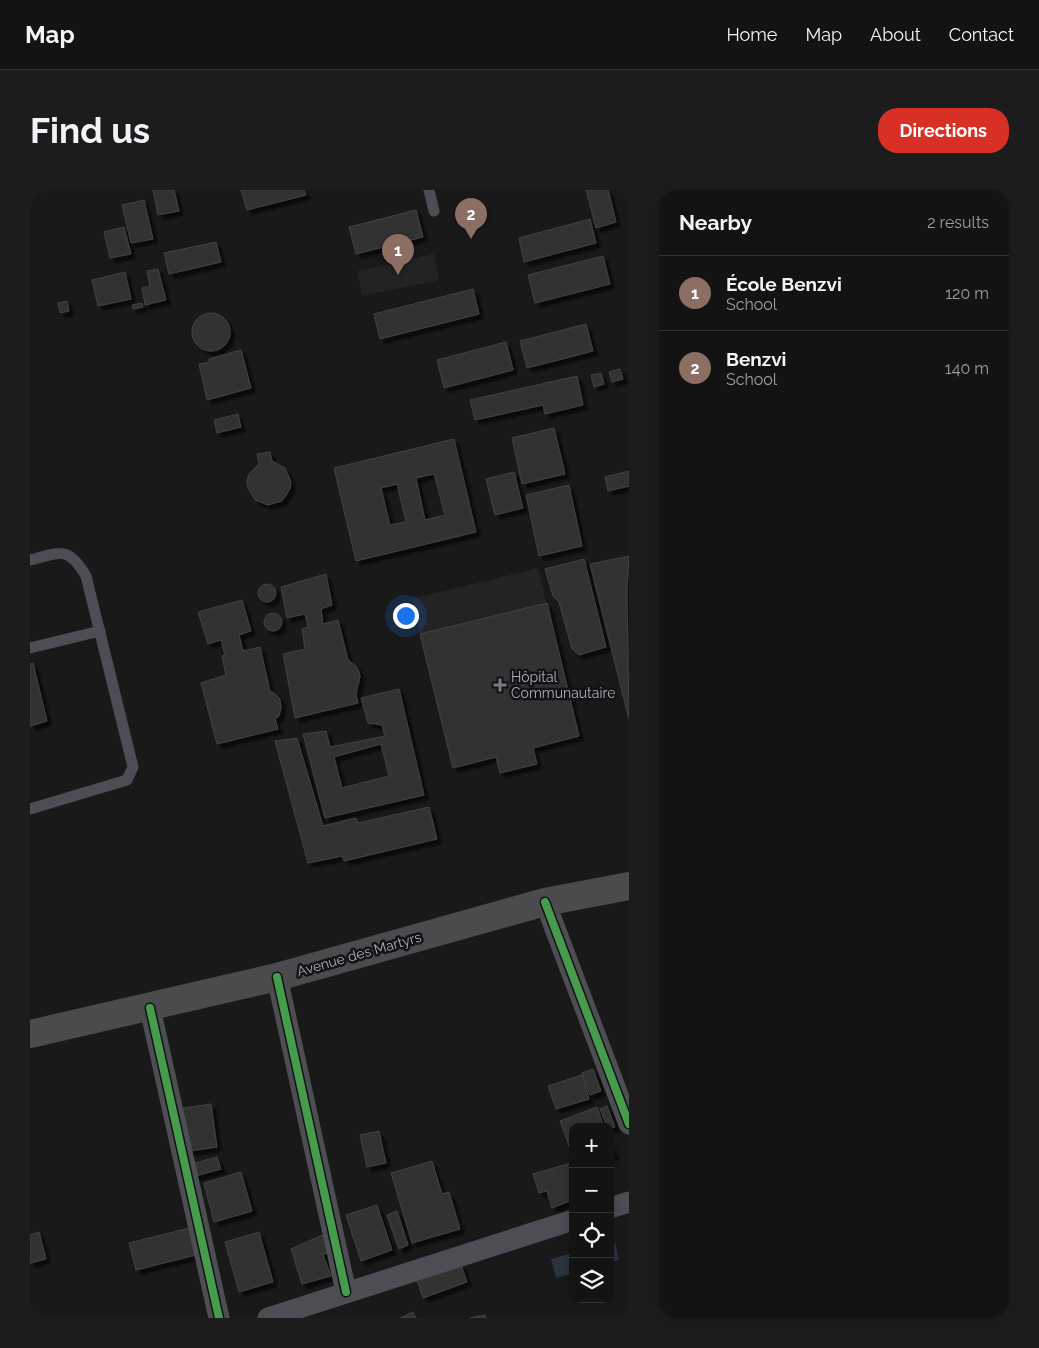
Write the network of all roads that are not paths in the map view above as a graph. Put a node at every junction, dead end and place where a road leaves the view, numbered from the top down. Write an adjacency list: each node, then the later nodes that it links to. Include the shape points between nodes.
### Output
1 (429, 190): 2 (lane)
2 (434, 211)
3 (30, 560): 4 (lane, via 60,553 75,558 86,576)
4 (100, 631): 5 (lane); 6 (lane, via 133,766 127,780)
5 (30, 648)
6 (30, 809)
7 (629, 886): 8 (main road, Avenue des Martyrs)
8 (545, 902): 9 (main road, Avenue des Martyrs); 12 (street)
9 (277, 977): 10 (main road, Avenue des Martyrs); 16 (street)
10 (150, 1008): 11 (main road, Avenue des Martyrs); 17 (street)
11 (30, 1034)
12 (629, 1124)
13 (629, 1202): 14 (street)
14 (614, 1207)
15 (569, 1221): 16 (street)
16 (346, 1292): 18 (street)
17 (219, 1318)
18 (268, 1318)

